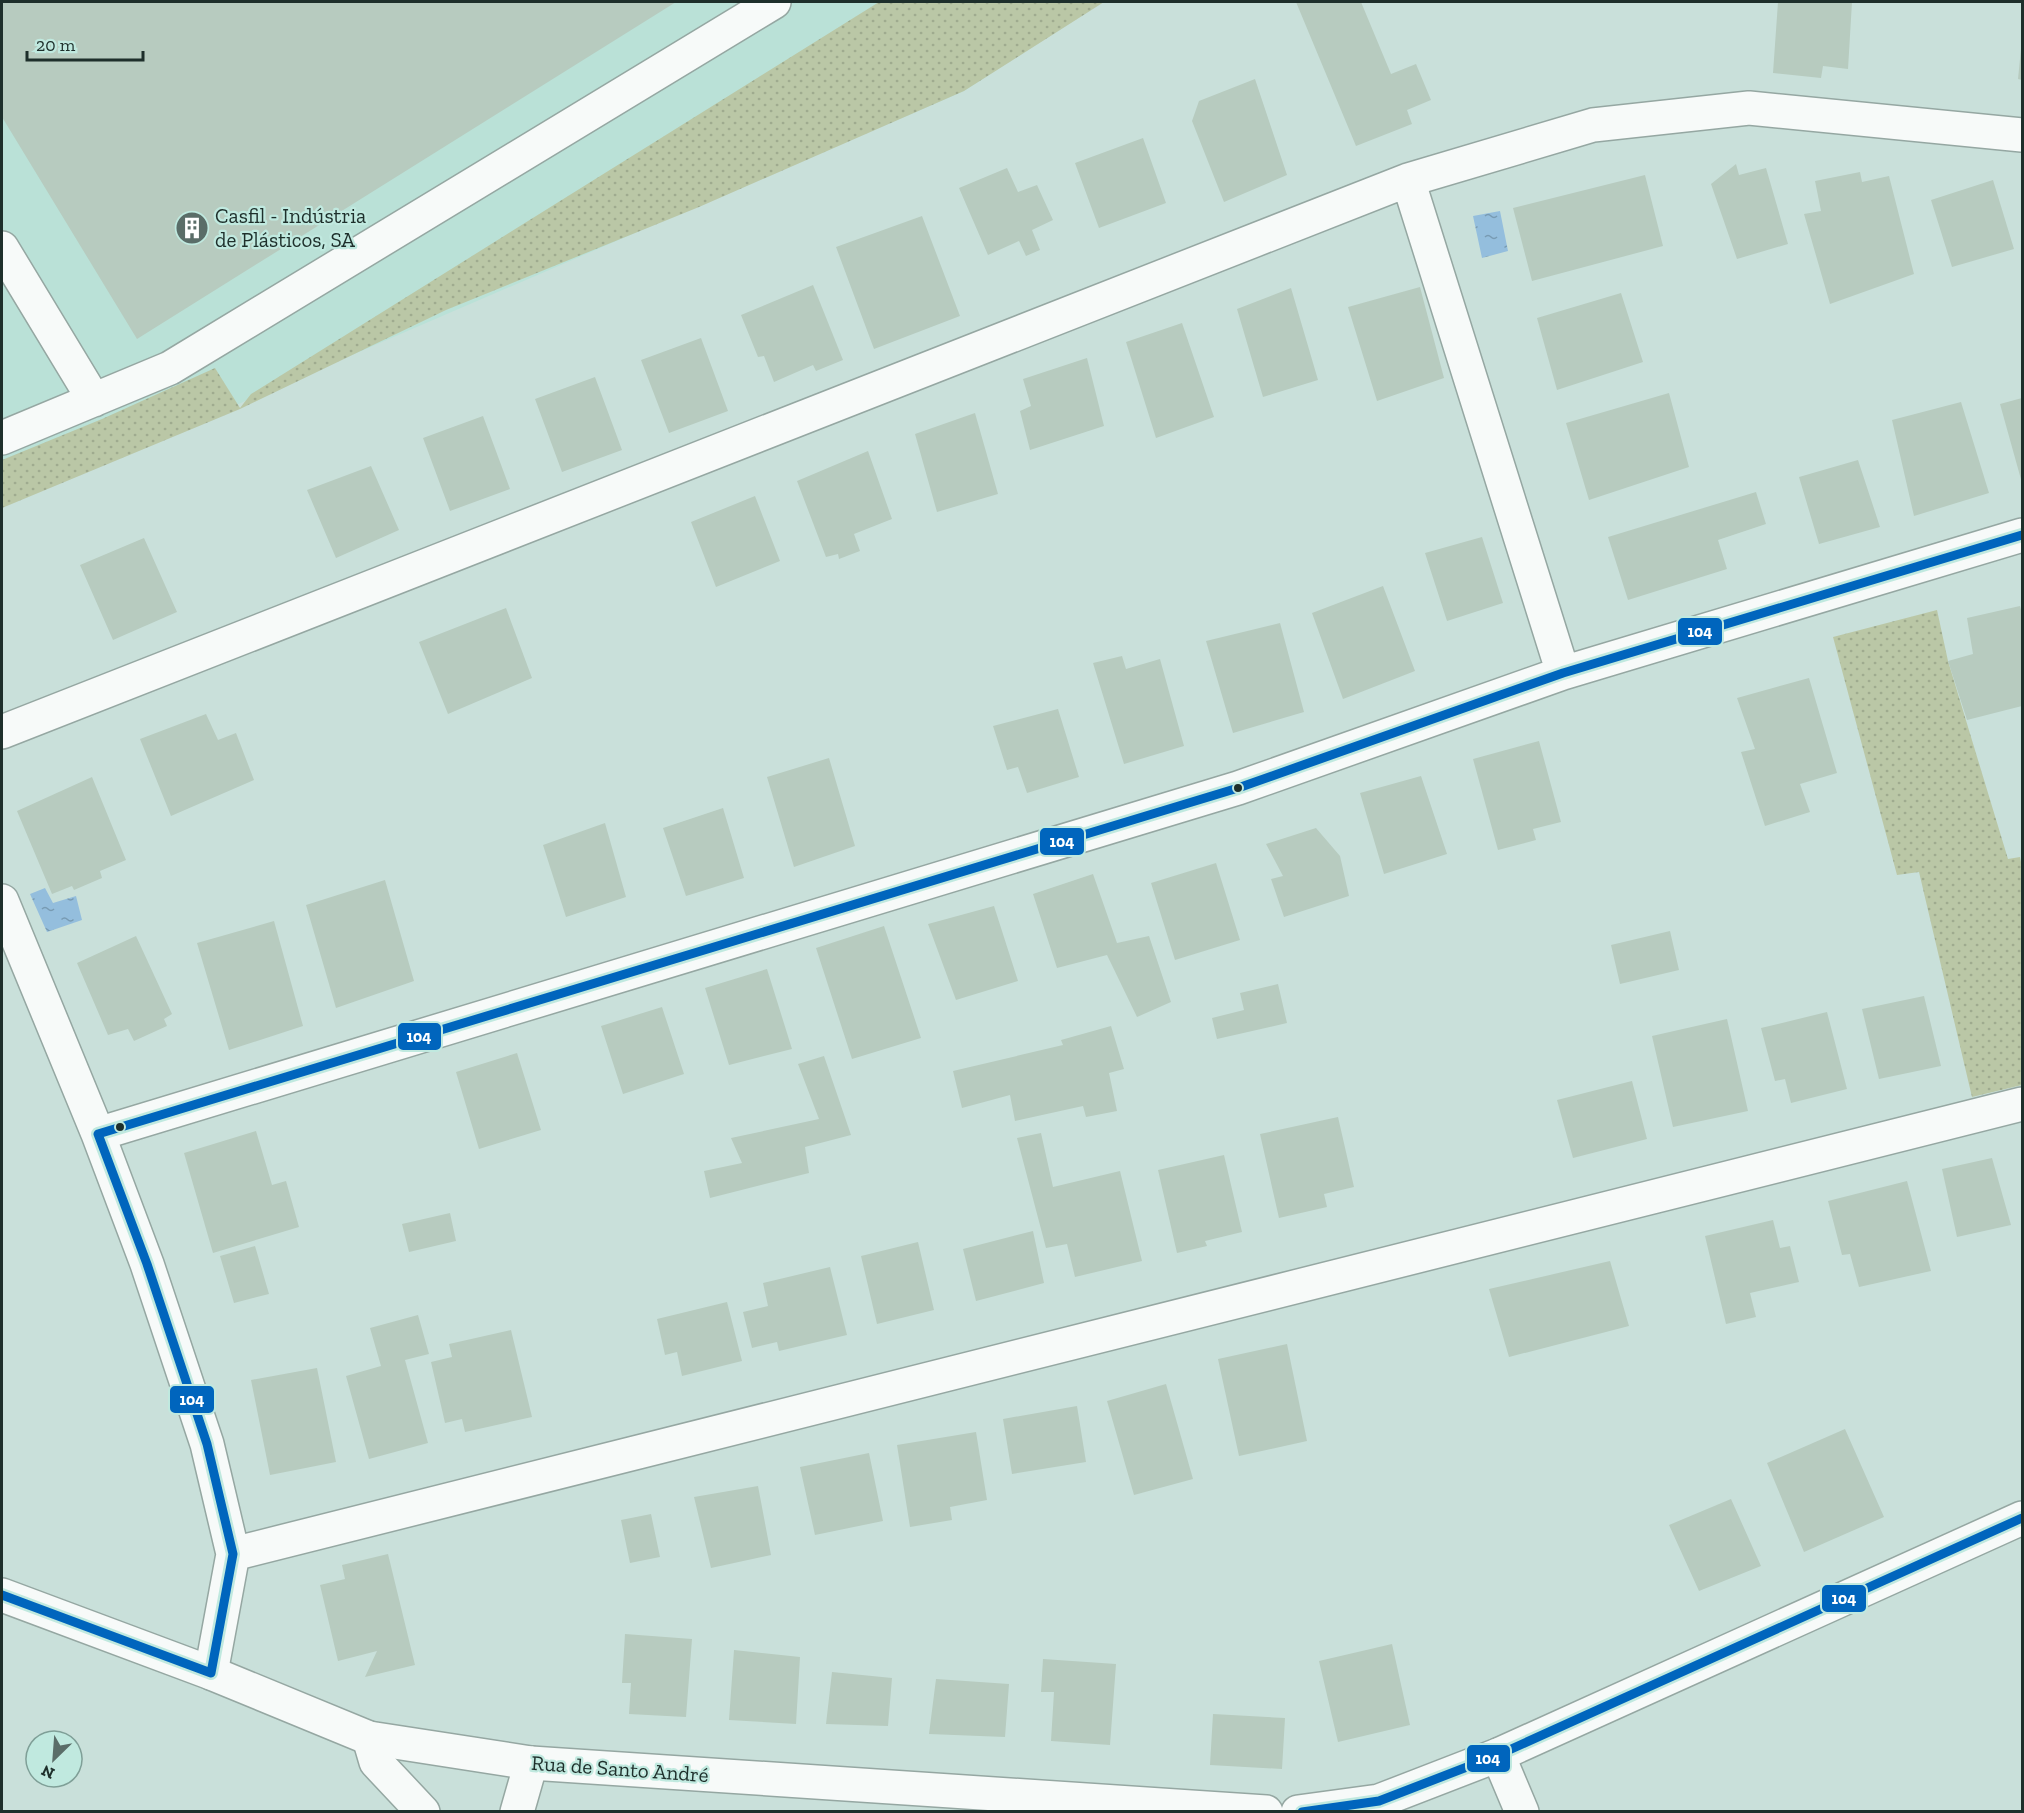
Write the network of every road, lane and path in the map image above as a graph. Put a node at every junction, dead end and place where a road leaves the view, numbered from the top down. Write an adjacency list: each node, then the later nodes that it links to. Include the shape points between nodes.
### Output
1 (774, 2): 5 (street, via 180,362)
2 (2022, 135): 3 (street, via 1749,108 1593,125)
3 (1408, 180): 8 (street); 9 (street)
4 (2, 248): 5 (street)
5 (94, 400): 6 (street)
6 (2, 438)
7 (2022, 535): 8 (street)
8 (1563, 673): 12 (street, via 1238,788)
9 (2, 732)
10 (2, 901): 12 (street)
11 (2022, 1104): 14 (street)
12 (98, 1134): 14 (street, via 147,1264 207,1444)
13 (2022, 1518): 18 (street)
14 (234, 1554): 16 (street)
15 (2, 1595): 16 (street, Rua de Santo André)
16 (211, 1673): 17 (street, Rua de Santo André)
17 (369, 1738): 19 (street, Rua de Santo André); 20 (street, via 376,1762)
18 (1498, 1755): 23 (street, via 1379,1801); 24 (street)
19 (531, 1763): 21 (street); 22 (street, Rua de Santo André)
20 (423, 1812)
21 (517, 1812)
22 (1266, 1812)
23 (1298, 1812)
24 (1522, 1812)

